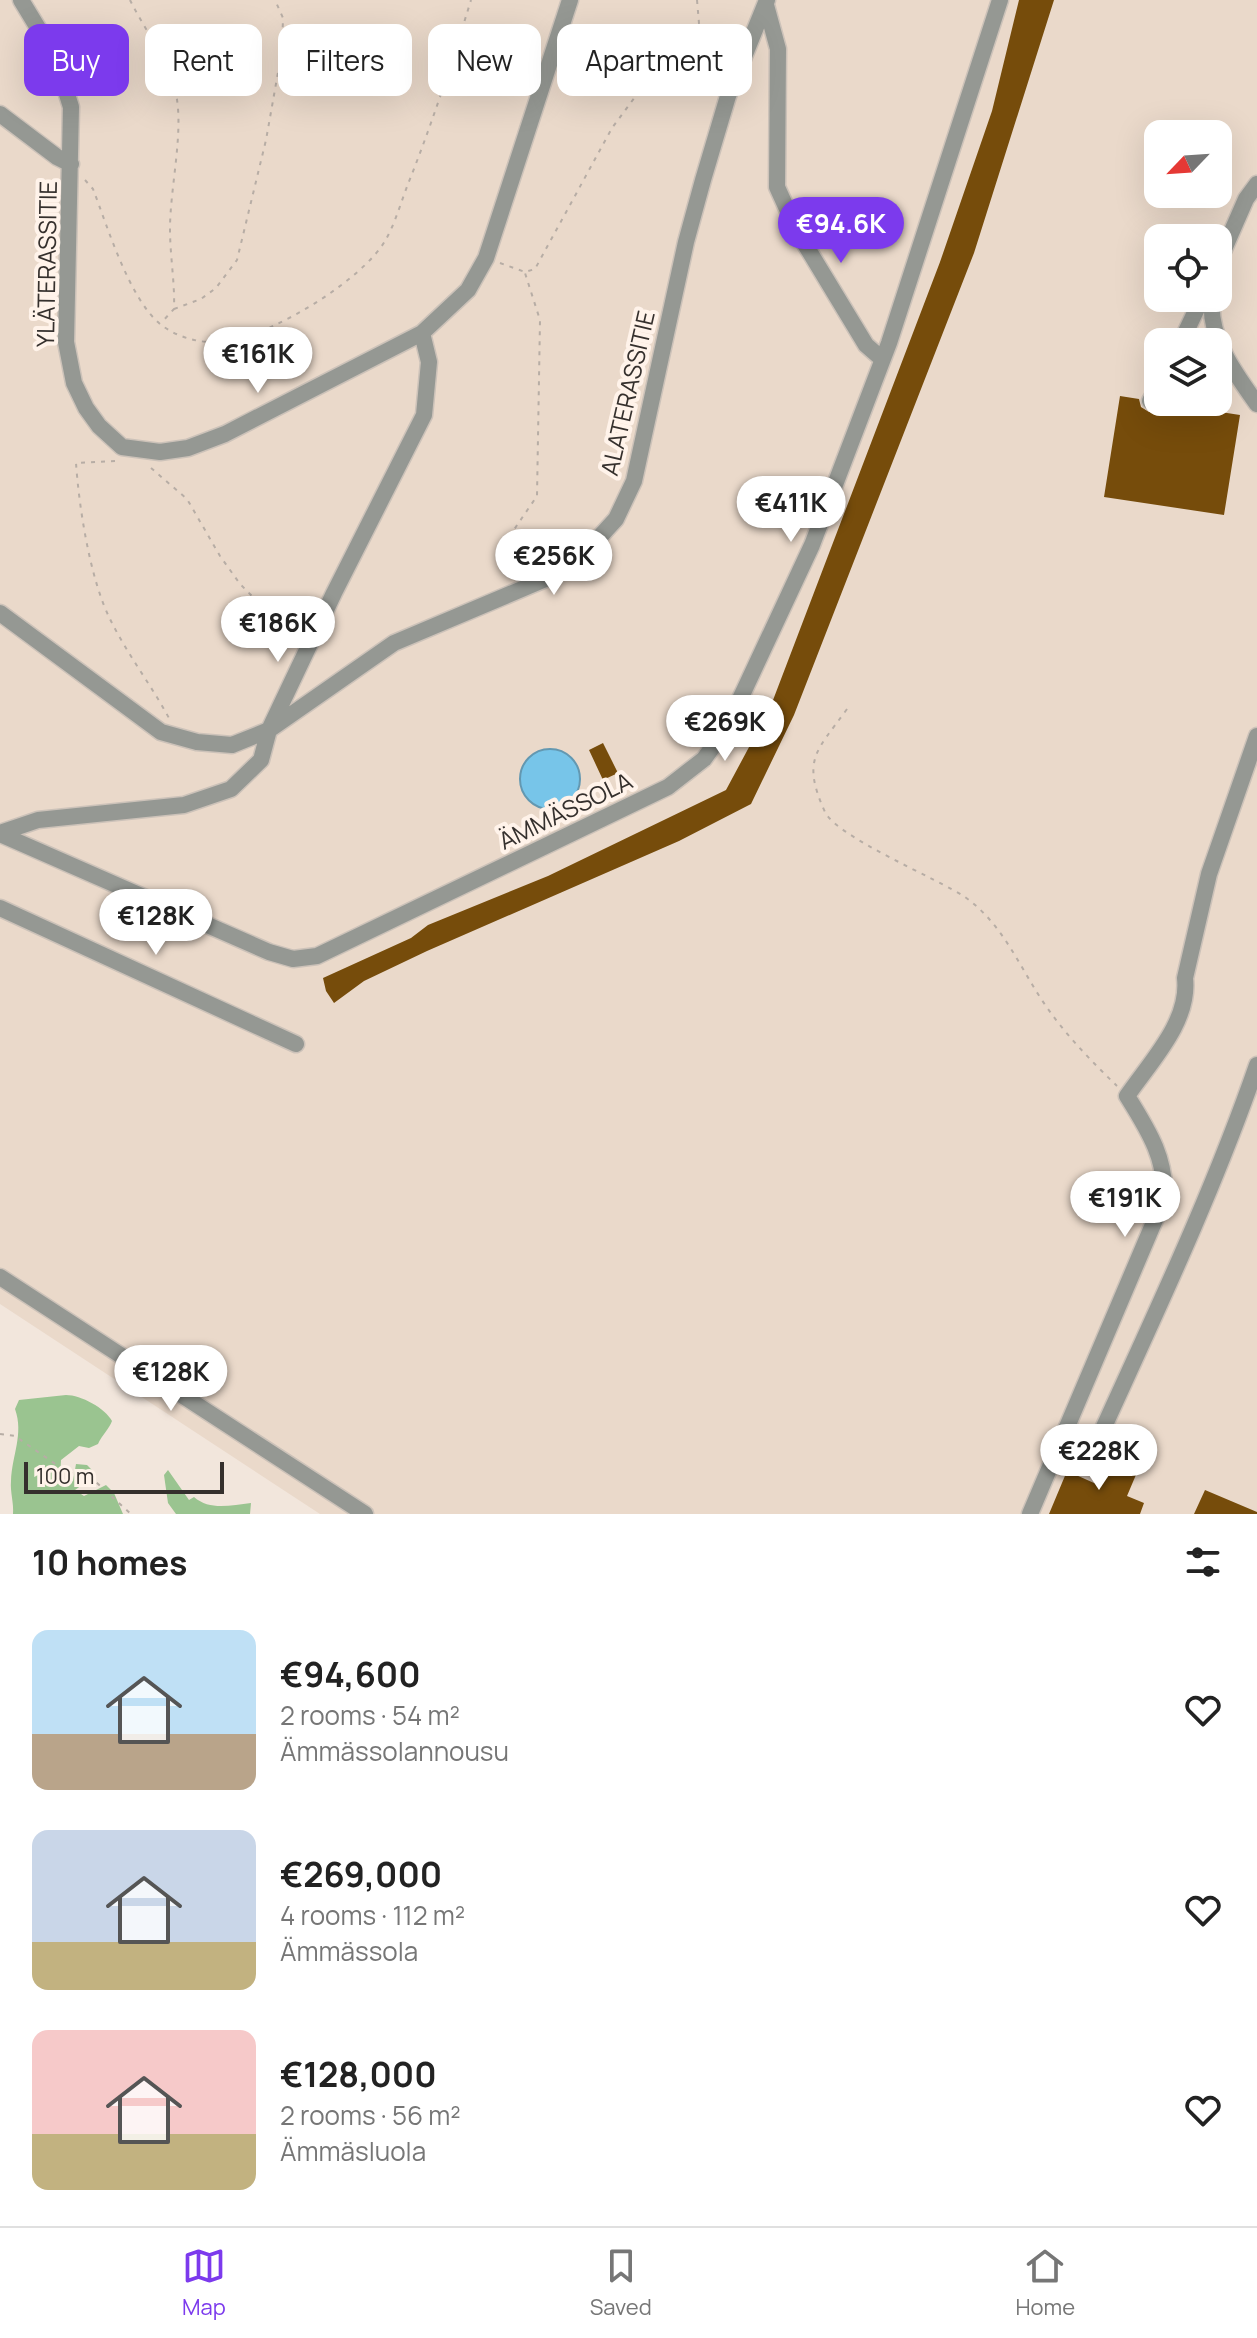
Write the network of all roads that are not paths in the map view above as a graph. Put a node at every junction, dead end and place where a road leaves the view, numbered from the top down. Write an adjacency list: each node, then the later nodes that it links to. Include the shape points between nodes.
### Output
1 (21, 0): 6 (street, YLÄTERASSITIE, via 55,56 71,107)
2 (570, 0): 10 (street, via 486,258 468,290)
3 (1000, 0): 11 (street, ÄMMÄSSOLA)
4 (766, 2): 11 (street, via 778,49 777,187 797,231 866,345); 14 (street, ALATERASSITIE, via 732,87 686,242 634,481 616,519 585,553 548,578 394,643)
5 (0, 114): 6 (street)
6 (71, 164): 10 (street, YLÄTERASSITIE, via 66,342 74,383 86,408 122,447 160,452 225,434)
7 (1257, 184): 8 (street)
8 (1232, 231)
9 (1211, 312): 12 (street, via 1218,341)
10 (422, 333): 14 (street, via 429,362 424,415)
11 (882, 359): 16 (street, ÄMMÄSSOLA, via 812,545 727,727 704,759 668,787 317,956 293,959)
12 (1257, 404)
13 (0, 613): 14 (street, ALATERASSITIE, via 161,732 232,745)
14 (269, 730): 16 (street, via 261,760 231,789 184,805 49,818)
15 (1257, 736): 23 (street, via 1209,874 1182,1012 1127,1096 1161,1164 1163,1201)
16 (0, 834)
17 (0, 908): 18 (street)
18 (296, 1044)
19 (1257, 1065): 21 (street, via 1197,1218)
20 (0, 1277): 22 (street)
21 (1088, 1462)
22 (365, 1514)
23 (1030, 1514)

